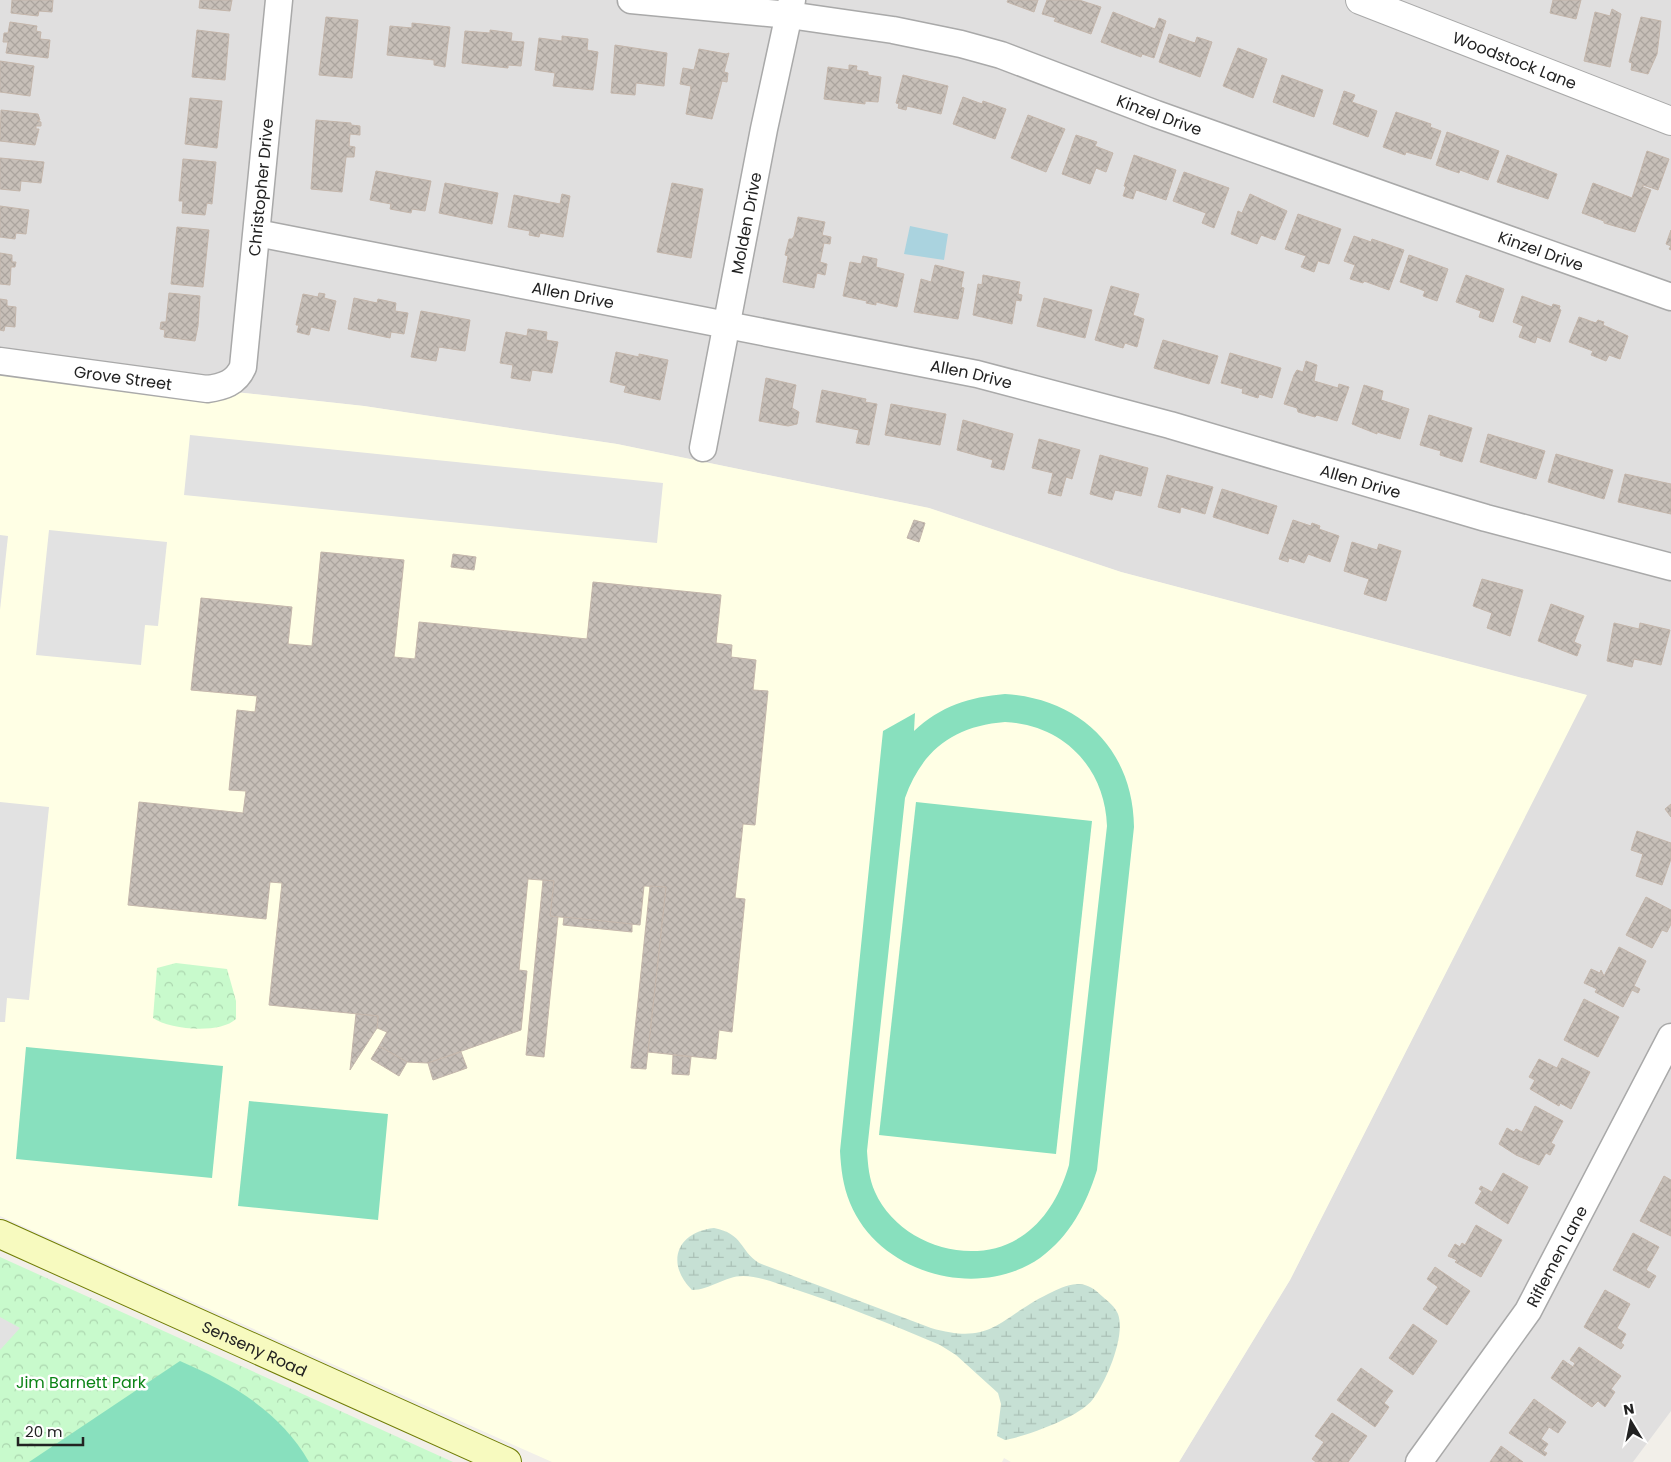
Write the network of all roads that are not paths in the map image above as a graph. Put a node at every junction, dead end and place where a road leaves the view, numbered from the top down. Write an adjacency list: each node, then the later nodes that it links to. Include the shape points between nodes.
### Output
1 (279, 0): 6 (street, Christopher Drive)
2 (631, 0): 4 (street, Kinzel Drive)
3 (1360, 0): 5 (street, Woodstock Lane)
4 (790, 8): 7 (street, Kinzel Drive, via 1001,55 1156,114); 8 (street, Molden Drive)
5 (1671, 121)
6 (257, 233): 8 (street, Allen Drive); 10 (street, Christopher Drive)
7 (1671, 297)
8 (728, 325): 11 (street, Molden Drive); 12 (street, Allen Drive, via 977,374 1170,425 1486,518)
9 (0, 361): 10 (street, Grove Street, via 207,389 223,387)
10 (240, 374)
11 (704, 448)
12 (1671, 566)
13 (1671, 1037): 16 (street, Riflemen Lane, via 1528,1311)
14 (0, 1234): 15 (main road, Senseny Road)
15 (508, 1462)
16 (1419, 1462)

